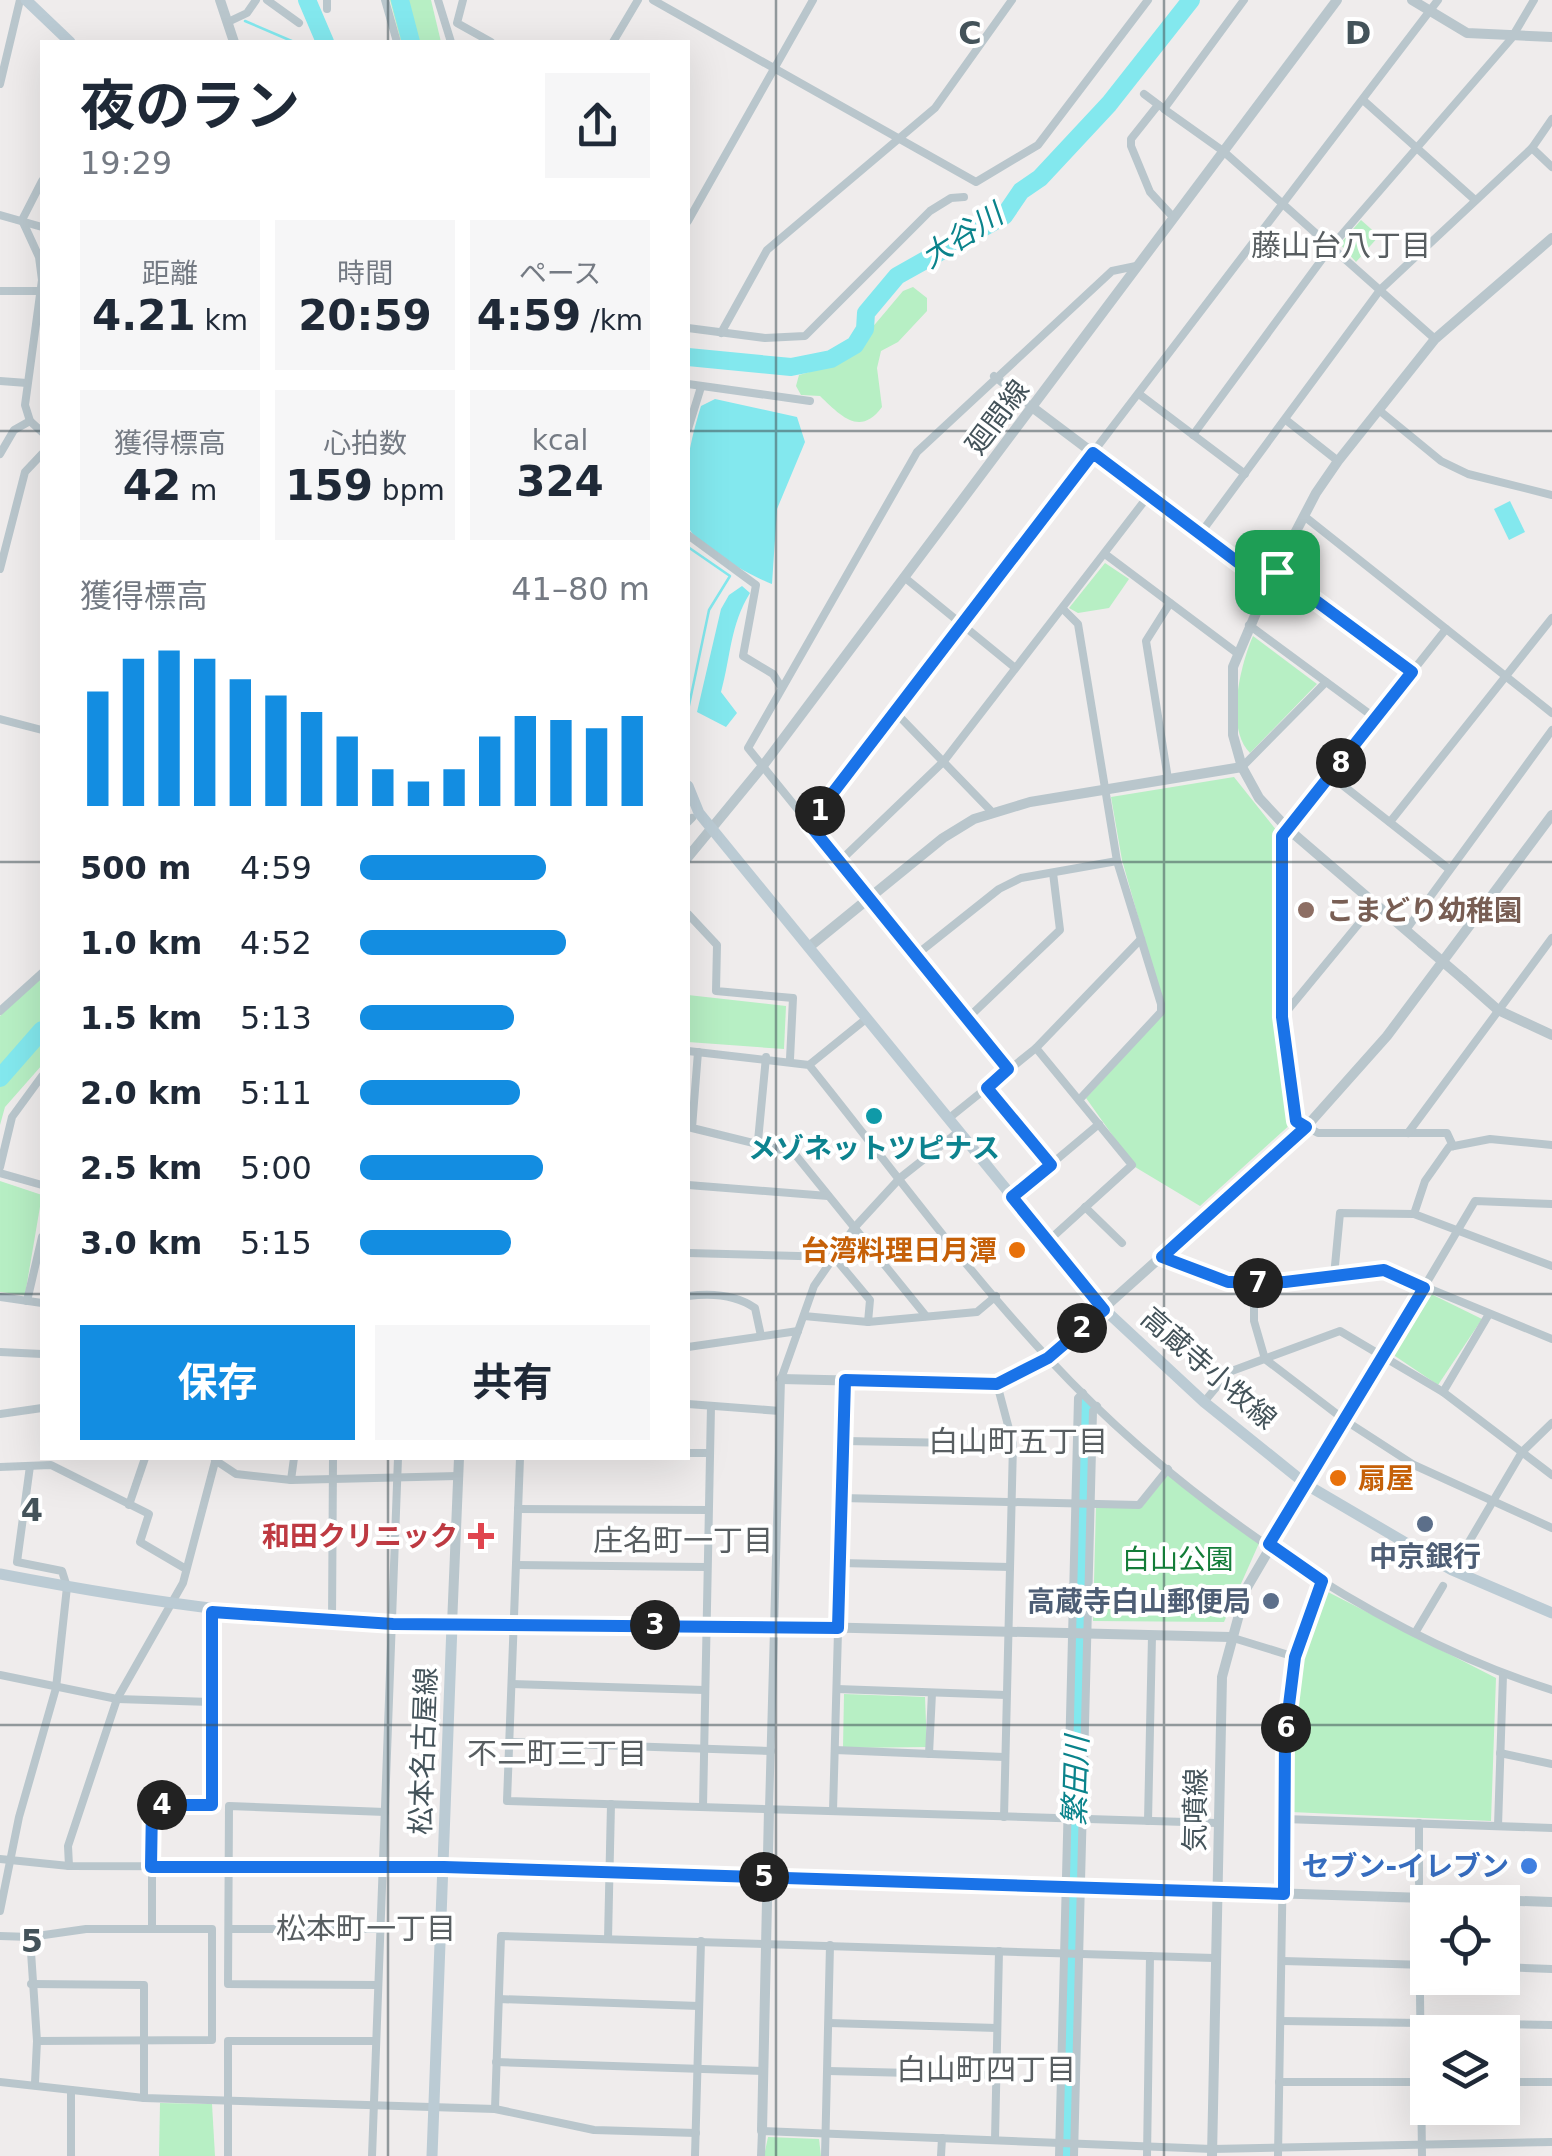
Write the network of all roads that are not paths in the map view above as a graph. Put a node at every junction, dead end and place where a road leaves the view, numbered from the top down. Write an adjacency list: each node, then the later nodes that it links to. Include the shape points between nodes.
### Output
1 (23, 0): 24 (main road); 31 (street)
2 (218, 0): 18 (street); 20 (street)
3 (256, 0): 20 (street)
4 (266, 0): 21 (street)
5 (385, 0): 26 (street)
6 (438, 0): 27 (street)
7 (463, 0): 28 (street, via 458,24)
8 (638, 0): 29 (street)
9 (652, 0): 30 (street)
10 (813, 0): 30 (street)
11 (1012, 0): 36 (street, via 948,94)
12 (1148, 0): 36 (street, via 1038,145 983,181)
13 (1244, 0): 34 (street)
14 (1337, 0): 39 (street, 廻間線)
15 (1412, 0): 19 (street)
16 (1438, 0): 19 (street)
17 (1534, 0): 23 (street)
18 (208, 1)
19 (1430, 13): 23 (street, via 1467,33); 33 (street)
20 (228, 22): 25 (street)
21 (299, 23)
22 (1552, 38): 23 (street)
23 (1511, 39): 37 (street)
24 (68, 40)
25 (233, 40)
26 (396, 40)
27 (450, 40)
28 (487, 40)
29 (614, 40)
30 (775, 68): 36 (street); 47 (street)
31 (0, 84)
32 (1144, 94): 34 (street)
33 (1364, 100): 37 (street); 44 (street)
34 (1161, 107): 39 (street); 46 (street, via 1131,146 1150,192)
35 (1552, 119): 38 (street)
36 (900, 139): 59 (street, via 767,250)
37 (1416, 148): 43 (street); 51 (street)
38 (1532, 148): 40 (street); 43 (street)
39 (1222, 151): 44 (street); 46 (street, 廻間線)
40 (1552, 167)
41 (40, 185): 48 (street)
42 (964, 197): 59 (street, via 930,212 810,334)
43 (1475, 200): 55 (street)
44 (1283, 205): 51 (street); 66 (street)
45 (0, 215): 48 (street)
46 (1173, 216): 53 (street, 廻間線)
47 (690, 217)
48 (22, 220): 49 (street); 52 (street)
49 (40, 226)
50 (1552, 238): 60 (street)
51 (1331, 247): 55 (street); 74 (street)
52 (40, 265)
53 (1136, 266): 61 (street, via 1112,271); 68 (street, 廻間線)
54 (40, 286): 57 (street)
55 (1380, 290): 60 (street); 70 (street)
56 (0, 291): 57 (street)
57 (38, 291): 63 (street)
58 (690, 328): 59 (street)
59 (721, 332)
60 (1435, 339): 69 (street)
61 (994, 376): 68 (street); 102 (street, via 917,452)
62 (0, 380): 63 (street)
63 (27, 383): 71 (street)
64 (690, 384): 65 (street)
65 (701, 387): 67 (street); 72 (street)
66 (1139, 394): 74 (street); 75 (street)
67 (810, 401)
68 (1032, 407): 75 (street); 89 (street, 廻間線)
69 (1380, 411): 78 (street); 81 (street, via 1441,461)
70 (1286, 420): 78 (street); 79 (street)
71 (30, 422): 73 (street); 76 (street, via 14,430)
72 (690, 423)
73 (40, 430)
74 (1194, 435): 79 (street)
75 (1093, 453): 80 (street); 95 (street)
76 (0, 454)
77 (40, 456): 85 (street, via 26,472)
78 (1338, 460): 82 (street)
79 (1244, 474): 83 (street)
80 (1149, 495): 83 (street); 86 (street)
81 (1552, 495)
82 (1304, 516): 88 (street); 96 (street)
83 (1200, 534): 90 (street)
84 (690, 536): 102 (street, via 756,585 743,656)
85 (3, 544): 87 (street)
86 (1105, 554): 91 (street); 92 (street)
87 (0, 569)
88 (1277, 572): 90 (street); 99 (street)
89 (904, 578): 95 (street); 111 (street, 廻間線)
90 (1268, 585): 94 (street)
91 (1170, 603): 97 (street); 113 (street, via 1146,641)
92 (1063, 608): 98 (street); 114 (street, via 1078,624)
93 (1552, 618): 100 (street)
94 (1250, 625): 97 (street); 101 (street)
95 (961, 628): 98 (street); 103 (street)
96 (1446, 629): 99 (street); 100 (street)
97 (1236, 653): 110 (street, via 1230,712)
98 (1014, 668): 109 (street)
99 (1412, 672): 105 (street)
100 (1506, 676): 104 (street); 118 (street)
101 (1326, 682): 105 (street); 110 (street)
102 (780, 685): 111 (street, via 748,748)
103 (896, 712): 109 (street); 119 (street)
104 (1552, 713)
105 (1376, 718): 112 (street)
106 (0, 720): 107 (street)
107 (40, 730)
108 (1552, 730): 125 (street)
109 (944, 761): 116 (street); 124 (street)
110 (1242, 766): 113 (street); 121 (street, via 1259,798)
111 (762, 767): 119 (street); 120 (street, 廻間線)
112 (1332, 776): 118 (street); 121 (street)
113 (1168, 779): 114 (street)
114 (1106, 789): 116 (street); 123 (street)
115 (690, 791): 120 (main road, 高蔵寺小牧線)
116 (992, 812): 127 (street, via 943,838)
117 (1552, 815): 154 (street, via 1387,1036)
118 (1390, 822): 125 (street)
119 (809, 824): 124 (street)
120 (713, 829): 122 (street, 廻間線); 133 (main road, 高蔵寺小牧線)
121 (1288, 829): 128 (street); 138 (street, via 1282,836)
122 (690, 855)
123 (1117, 860): 126 (street); 132 (street)
124 (840, 861): 127 (street)
125 (1450, 869): 130 (street)
126 (1053, 873): 134 (street, via 999,888); 139 (street, via 1060,930)
127 (870, 898): 133 (street); 134 (street)
128 (1376, 904): 130 (street); 138 (street)
129 (690, 916): 146 (street, via 718,945 716,991 793,998)
130 (1406, 930): 137 (street, bridge)
131 (1552, 938): 137 (street)
132 (1141, 939): 142 (street); 151 (street, via 1160,1012)
133 (809, 946): 140 (main road, 高蔵寺小牧線)
134 (916, 955): 139 (street)
135 (40, 976): 136 (street)
136 (0, 1010)
137 (1498, 1010): 141 (street); 156 (street)
138 (1282, 1017): 154 (street, via 1296,1121)
139 (968, 1018): 148 (street)
140 (866, 1019): 147 (street); 152 (main road, 高蔵寺小牧線)
141 (1552, 1035)
142 (1036, 1048): 148 (street); 151 (street)
143 (690, 1051): 144 (street)
144 (698, 1052): 145 (street); 157 (street, via 692,1128)
145 (766, 1058): 146 (street); 157 (street)
146 (790, 1059): 147 (street)
147 (808, 1065): 162 (street)
148 (1008, 1069): 150 (street)
149 (40, 1079): 161 (street, via 13,1115)
150 (987, 1088): 152 (street); 160 (street)
151 (1080, 1100): 153 (street)
152 (947, 1120): 155 (main road, 高蔵寺小牧線)
153 (1099, 1124): 160 (street); 168 (street, via 1132,1164)
154 (1306, 1127): 156 (street, via 1318,1133); 177 (street)
155 (957, 1133): 162 (street); 166 (main road, 高蔵寺小牧線)
156 (1408, 1133): 159 (street, via 1447,1133)
157 (758, 1142): 165 (street, via 794,1153)
158 (1552, 1145): 159 (street, via 1490,1138)
159 (1453, 1146): 169 (street, via 1425,1182)
160 (1051, 1165): 166 (street)
161 (0, 1170): 163 (street)
162 (900, 1178): 170 (street); 183 (street)
163 (40, 1185)
164 (690, 1185): 165 (street)
165 (828, 1196): 170 (street)
166 (1012, 1197): 172 (main road, 高蔵寺小牧線)
167 (1552, 1204): 171 (street, via 1475,1201)
168 (1085, 1207): 172 (street); 173 (street)
169 (1414, 1214): 171 (street); 179 (street, via 1340,1213)
170 (854, 1228): 176 (street); 190 (street)
171 (1457, 1230): 178 (street); 181 (street)
172 (1048, 1242): 187 (main road, 高蔵寺小牧線)
173 (1122, 1243)
174 (40, 1246): 185 (street)
175 (690, 1252): 176 (street)
176 (834, 1257): 189 (street); 191 (street, via 870,1300)
177 (1162, 1257): 180 (street, via 1228,1282); 187 (street)
178 (1552, 1266)
179 (1334, 1276): 180 (street); 181 (street, via 1384,1270)
180 (1254, 1283): 200 (street, via 1254,1321)
181 (1424, 1288): 188 (street); 198 (street)
182 (690, 1296): 193 (street, via 710,1293 749,1304)
183 (996, 1296): 190 (street, via 977,1312); 199 (street)
184 (0, 1297): 185 (street)
185 (26, 1301): 186 (street)
186 (40, 1303)
187 (1104, 1310): 199 (street); 206 (main road, 高蔵寺小牧線)
188 (1489, 1314): 194 (street); 205 (street)
189 (804, 1316): 191 (street); 192 (street)
190 (926, 1316): 191 (street)
191 (868, 1322)
192 (798, 1331): 193 (street); 201 (street)
193 (761, 1336): 195 (street)
194 (1552, 1339)
195 (690, 1348)
196 (0, 1352): 197 (street)
197 (40, 1354)
198 (1383, 1357): 200 (street, via 1340,1331); 205 (street); 213 (street)
199 (1048, 1358): 203 (street); 204 (street)
200 (1266, 1359): 206 (street, via 1228,1372); 213 (street)
201 (781, 1379): 202 (street); 211 (street)
202 (845, 1380): 203 (street); 215 (street)
203 (997, 1384): 216 (street)
204 (1082, 1392): 209 (street); 239 (street)
205 (1443, 1392): 217 (street)
206 (1204, 1402): 236 (main road, 高蔵寺小牧線)
207 (690, 1404): 208 (street)
208 (711, 1406): 211 (street); 219 (street)
209 (1097, 1406): 230 (street); 240 (street)
210 (40, 1408): 212 (street)
211 (780, 1411): 265 (street)
212 (0, 1414)
213 (1346, 1420): 236 (street); 241 (street)
214 (1552, 1423): 217 (street)
215 (845, 1441): 216 (street); 237 (street)
216 (1013, 1444): 238 (street)
217 (1522, 1452): 231 (street); 241 (street)
218 (690, 1454): 219 (street)
219 (709, 1454): 244 (street)
220 (145, 1460): 242 (street)
221 (213, 1460): 252 (street)
222 (217, 1460): 235 (street, via 236,1474)
223 (294, 1460): 235 (street)
224 (333, 1460): 234 (street)
225 (398, 1460): 232 (street)
226 (459, 1460): 233 (street)
227 (520, 1460): 243 (street)
228 (30, 1466): 229 (street); 242 (street, via 51,1465); 256 (street, via 17,1562 62,1571)
229 (0, 1467)
230 (1168, 1469): 240 (street, via 1139,1505); 246 (street)
231 (1552, 1475)
232 (398, 1476): 233 (street); 234 (street); 261 (street)
233 (458, 1476): 262 (street)
234 (334, 1478): 235 (street); 260 (street)
235 (291, 1480)
236 (1307, 1485): 246 (street, 気噴線); 259 (main road, 高蔵寺小牧線, via 1452,1570)
237 (842, 1498): 238 (street); 248 (street)
238 (1011, 1502): 239 (street); 250 (street)
239 (1076, 1504): 240 (street); 269 (street)
240 (1090, 1504): 270 (street)
241 (1490, 1504): 245 (street); 247 (street)
242 (129, 1505): 252 (street, via 149,1514 140,1542)
243 (518, 1509): 244 (street); 249 (street)
244 (708, 1510): 251 (street)
245 (1552, 1528)
246 (1269, 1544): 254 (street); 272 (street, 気噴線)
247 (1463, 1552)
248 (840, 1563): 250 (street); 266 (street)
249 (516, 1566): 251 (street); 263 (street)
250 (1010, 1567): 267 (street)
251 (706, 1568): 264 (street)
252 (186, 1569): 257 (street)
253 (0, 1574): 256 (main road)
254 (1322, 1581): 268 (street); 273 (street)
255 (1443, 1586): 268 (street)
256 (67, 1587): 257 (main road); 277 (street)
257 (172, 1605): 258 (main road); 283 (street)
258 (212, 1612): 260 (main road); 284 (street)
259 (1552, 1613)
260 (332, 1622): 261 (main road)
261 (393, 1624): 262 (main road); 297 (street)
262 (452, 1625): 263 (street); 312 (main road, 松本名古屋線)
263 (514, 1625): 264 (street); 276 (street)
264 (704, 1625): 265 (street); 279 (street)
265 (774, 1626): 266 (street); 288 (street)
266 (838, 1628): 267 (street); 278 (street)
267 (1008, 1633): 269 (street); 282 (street)
268 (1415, 1633): 275 (street)
269 (1073, 1634): 270 (street); 299 (street)
270 (1086, 1634): 271 (street); 300 (street)
271 (1152, 1636): 272 (street); 302 (street)
272 (1230, 1637): 273 (street); 304 (street, 気噴線, via 1219,1716)
273 (1295, 1657): 301 (street)
274 (0, 1675): 277 (street)
275 (1503, 1675): 280 (street); 289 (street)
276 (512, 1684): 279 (street); 285 (street)
277 (56, 1688): 283 (street); 307 (street)
278 (837, 1689): 281 (street); 287 (street)
279 (704, 1690): 286 (street)
280 (1552, 1690)
281 (932, 1693): 282 (street); 290 (street)
282 (1006, 1696): 291 (street)
283 (117, 1699): 284 (street); 308 (street, via 68,1846)
284 (211, 1702): 311 (street, via 212,1805 152,1805)
285 (509, 1742): 286 (street); 293 (street, via 507,1801)
286 (703, 1749): 288 (street); 294 (street)
287 (836, 1750): 290 (street); 296 (street)
288 (770, 1751): 295 (street)
289 (1500, 1753): 292 (street); 305 (street)
290 (930, 1754): 291 (street)
291 (1004, 1757): 298 (street)
292 (1552, 1764)
293 (611, 1804): 294 (street); 313 (street)
294 (703, 1807): 295 (street)
295 (769, 1809): 296 (street); 314 (street)
296 (834, 1811): 298 (street)
297 (385, 1812): 309 (street, via 229,1806); 310 (street)
298 (1004, 1816): 299 (street)
299 (1067, 1818): 300 (street); 316 (street)
300 (1082, 1819): 302 (street); 317 (street)
301 (1284, 1819): 303 (street); 319 (street)
302 (1148, 1820): 304 (street)
303 (1419, 1822): 305 (street); 315 (street)
304 (1217, 1823): 318 (street, 気噴線)
305 (1498, 1826): 306 (street)
306 (1552, 1828)
307 (5, 1860): 308 (street); 321 (street)
308 (68, 1866): 311 (street)
309 (228, 1866): 310 (street); 311 (street); 323 (street)
310 (383, 1866): 312 (street); 324 (street)
311 (151, 1867): 322 (street)
312 (444, 1867): 313 (street); 368 (main road, 松本名古屋線)
313 (610, 1872): 314 (street); 327 (street)
314 (768, 1877): 316 (street); 329 (street)
315 (1419, 1882)
316 (1066, 1886): 317 (street); 332 (street)
317 (1080, 1887): 318 (street); 333 (street)
318 (1216, 1892): 319 (street); 335 (street, 気噴線)
319 (1284, 1894): 320 (street); 336 (street)
320 (1552, 1902)
321 (0, 1911)
322 (152, 1929): 326 (street); 351 (street, via 212,1929 212,2040)
323 (229, 1929): 324 (street); 341 (street, via 228,1984)
324 (380, 1929): 341 (street)
325 (0, 1936): 326 (street)
326 (30, 1937): 340 (street)
327 (608, 1939): 328 (street); 342 (street, via 500,1936)
328 (701, 1942): 329 (street); 343 (street)
329 (766, 1943): 330 (street); 356 (street)
330 (830, 1946): 331 (street); 345 (street)
331 (999, 1951): 332 (street); 349 (street)
332 (1064, 1953): 333 (street); 377 (street)
333 (1078, 1954): 334 (street); 378 (street)
334 (1150, 1956): 335 (street); 380 (street)
335 (1214, 1958): 381 (street, 気噴線)
336 (1283, 1960): 337 (street); 344 (street)
337 (1410, 1965)
338 (1520, 1968): 339 (street)
339 (1552, 1969)
340 (32, 1984): 350 (street); 351 (street, via 144,1985)
341 (378, 1985): 352 (street)
342 (499, 1999): 343 (street); 353 (street)
343 (699, 2006): 354 (street)
344 (1281, 2021): 346 (street); 359 (street)
345 (829, 2023): 349 (street); 355 (street)
346 (1410, 2023)
347 (1520, 2025): 348 (street)
348 (1552, 2025)
349 (998, 2028): 357 (street)
350 (37, 2040): 351 (street); 363 (street)
351 (144, 2040): 365 (street)
352 (376, 2041): 366 (street, via 228,2041); 367 (street)
353 (496, 2062): 354 (street); 369 (street)
354 (698, 2069): 356 (street); 372 (street)
355 (828, 2071): 357 (street); 373 (street)
356 (763, 2072): 371 (street)
357 (996, 2076): 375 (street)
358 (0, 2082): 363 (street)
359 (1279, 2082): 360 (street); 382 (street)
360 (1410, 2082)
361 (1520, 2082): 362 (street)
362 (1552, 2082)
363 (34, 2084): 364 (street)
364 (71, 2090): 365 (street); 383 (street)
365 (144, 2098): 366 (street)
366 (228, 2101): 367 (street); 384 (street)
367 (374, 2106): 368 (street); 385 (street)
368 (434, 2107): 369 (street); 386 (main road, 松本名古屋線)
369 (495, 2109): 372 (street, via 594,2130)
370 (1423, 2125): 379 (street)
371 (762, 2131): 373 (street); 388 (street)
372 (696, 2133): 387 (street)
373 (825, 2134): 374 (street); 389 (street)
374 (942, 2138): 375 (street); 390 (street)
375 (994, 2140): 377 (street)
376 (1552, 2142): 379 (street)
377 (1060, 2143): 378 (street); 391 (street)
378 (1074, 2143): 380 (street); 392 (street)
379 (1422, 2144): 382 (street); 393 (street)
380 (1148, 2151): 381 (street)
381 (1212, 2152): 382 (street)
382 (1278, 2152)
383 (71, 2156)
384 (228, 2156)
385 (372, 2156)
386 (432, 2156)
387 (695, 2156)
388 (761, 2156)
389 (825, 2156)
390 (941, 2156)
391 (1059, 2156)
392 (1074, 2156)
393 (1422, 2156)

